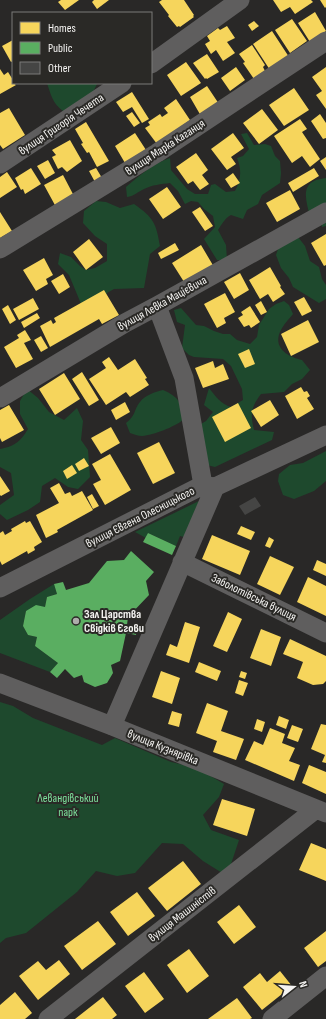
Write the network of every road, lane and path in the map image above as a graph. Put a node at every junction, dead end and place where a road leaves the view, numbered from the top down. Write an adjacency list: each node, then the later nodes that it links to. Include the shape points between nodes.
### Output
1 (240, 0): 3 (street)
2 (326, 41): 7 (street, вулиця Марка Каганця, via 157,153)
3 (152, 63)
4 (120, 84): 5 (street, вулиця Григорія Чечета)
5 (0, 164)
6 (326, 212): 8 (street, вулиця Левка Мацієвича)
7 (0, 249)
8 (157, 306): 9 (street, вулиця Левка Мацієвича); 11 (street, via 184,378)
9 (0, 398)
10 (326, 436): 11 (street, вулиця Євгена Олесницького)
11 (209, 486): 12 (street); 13 (street, вулиця Євгена Олесницького)
12 (182, 562): 14 (street, Заболотівська вулиця); 16 (street)
13 (0, 588)
14 (326, 633)
15 (0, 683): 16 (street, вулиця Кузнярівка)
16 (112, 726): 17 (street, вулиця Кузнярівка)
17 (321, 811): 19 (street, вулиця Машиністів)
18 (326, 976): 20 (street)
19 (48, 1019)
20 (272, 1019)

